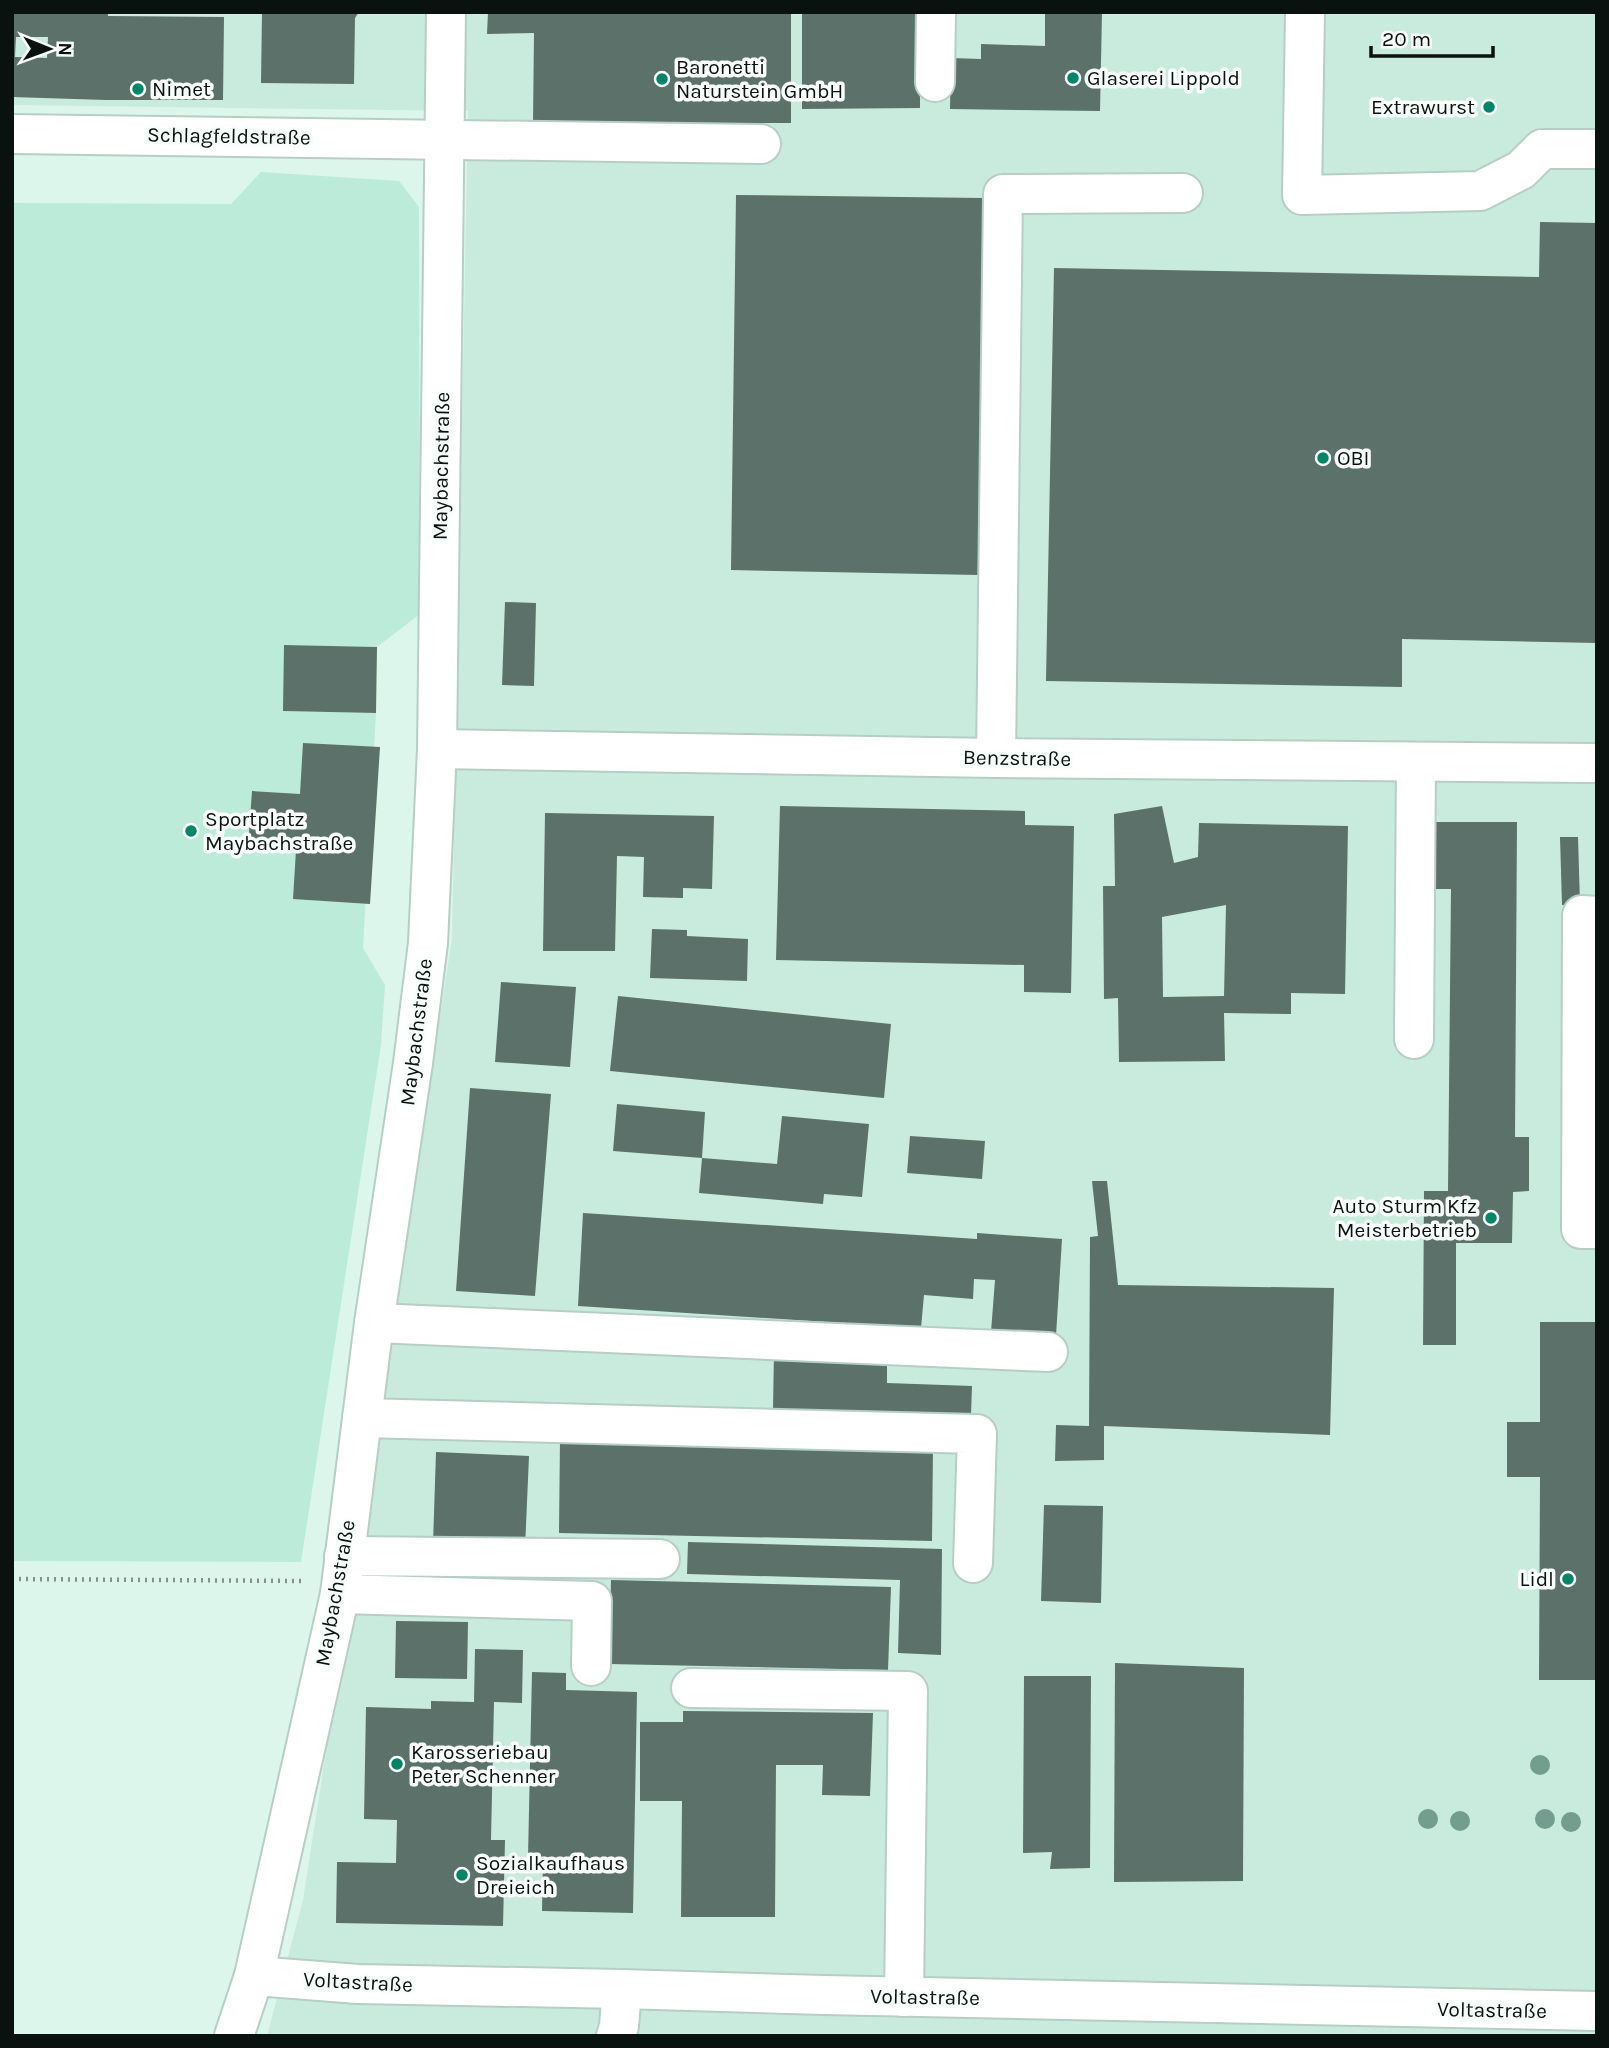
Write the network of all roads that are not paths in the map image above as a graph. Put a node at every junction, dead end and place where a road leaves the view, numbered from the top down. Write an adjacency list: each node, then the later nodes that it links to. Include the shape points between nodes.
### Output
1 (446, 12): 6 (street, Maybachstraße)
2 (936, 12): 4 (street)
3 (1305, 12): 8 (street, via 1302,195 1480,191 1521,170 1542,149)
4 (935, 82)
5 (12, 134): 6 (street, Schlagfeldstraße)
6 (445, 138): 7 (street, Schlagfeldstraße); 10 (street, Maybachstraße)
7 (761, 144)
8 (1597, 149)
9 (1183, 193): 11 (street, via 1003,194)
10 (437, 749): 11 (street, Benzstraße); 17 (street, Maybachstraße, via 428,943)
11 (996, 758): 12 (street, Benzstraße)
12 (1416, 762): 13 (street, Benzstraße); 15 (street)
13 (1597, 763)
14 (1597, 916): 16 (street, via 1582,915 1581,1229)
15 (1414, 1039)
16 (1597, 1229)
17 (374, 1323): 18 (street); 19 (street, Maybachstraße)
18 (1048, 1352)
19 (362, 1418): 21 (street, via 976,1434); 22 (street, Maybachstraße)
20 (660, 1559): 22 (street)
21 (973, 1563)
22 (342, 1577): 23 (street, via 592,1601); 25 (street, Maybachstraße)
23 (590, 1666)
24 (691, 1688): 27 (street, via 908,1691)
25 (254, 1976): 26 (street, Voltastraße, via 358,1984); 29 (street, Maybachstraße)
26 (622, 1989): 27 (street, Voltastraße); 30 (street)
27 (904, 1997): 28 (street, Voltastraße)
28 (1597, 2011)
29 (234, 2036)
30 (616, 2036)

